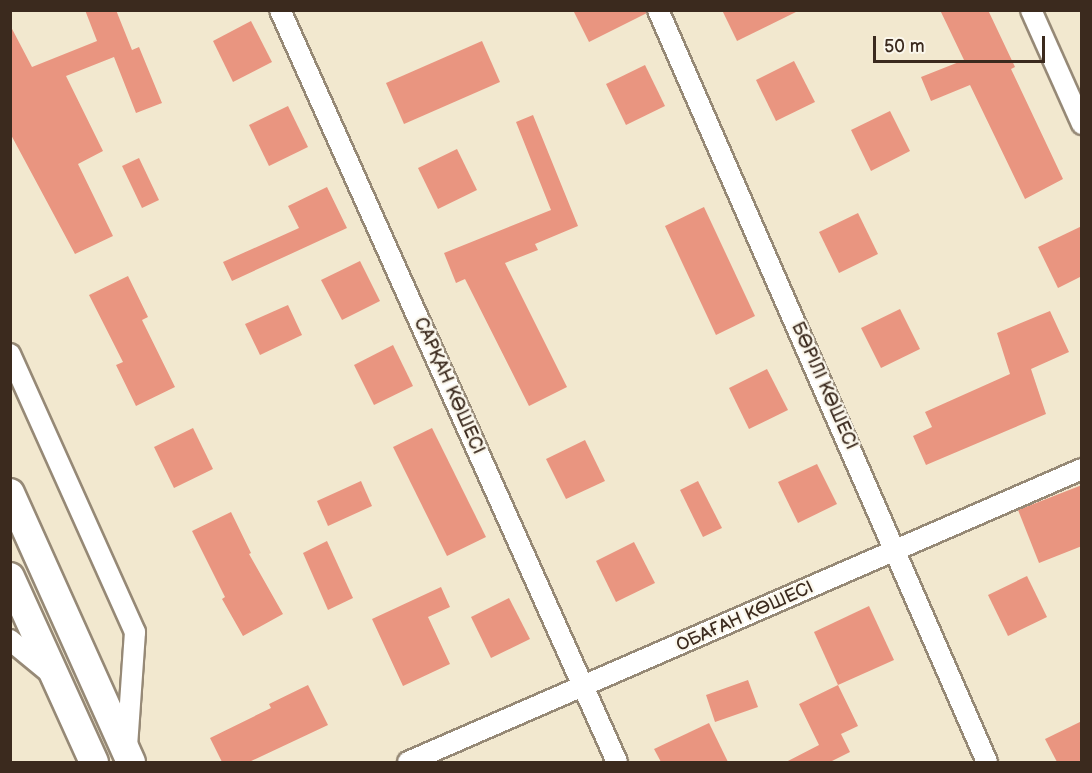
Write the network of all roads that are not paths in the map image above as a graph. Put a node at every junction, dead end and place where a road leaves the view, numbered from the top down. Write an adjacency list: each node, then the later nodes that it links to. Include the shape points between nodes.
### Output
1 (280, 10): 12 (street, САРҚАН КӨШЕСІ)
2 (658, 10): 8 (street, БӨРІЛІ КӨШЕСІ)
3 (1031, 10): 4 (street)
4 (1082, 124)
5 (10, 354): 13 (street, via 135,632)
6 (1082, 469): 8 (street, ОБАҒАН КӨШЕСІ)
7 (10, 493): 13 (main road)
8 (896, 550): 12 (street, ОБАҒАН КӨШЕСІ); 17 (street, БӨРІЛІ КӨШЕСІ)
9 (10, 577): 11 (main road)
10 (10, 640): 11 (street)
11 (55, 677): 14 (main road)
12 (585, 687): 15 (street, ОБАҒАН КӨШЕСІ); 16 (street, САРҚАН КӨШЕСІ)
13 (129, 757)
14 (94, 762)
15 (408, 762)
16 (617, 762)
17 (987, 762)

